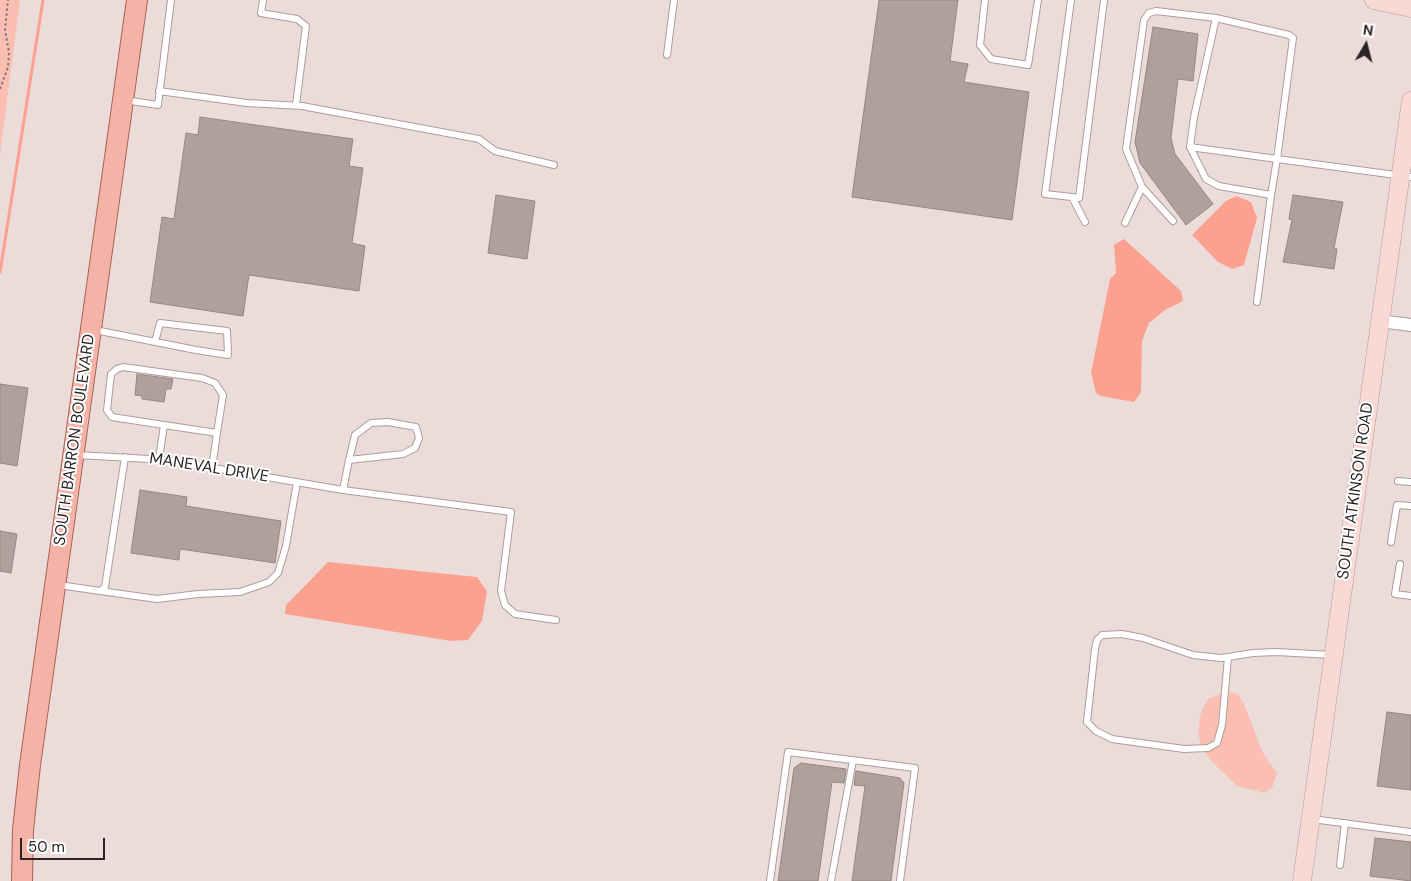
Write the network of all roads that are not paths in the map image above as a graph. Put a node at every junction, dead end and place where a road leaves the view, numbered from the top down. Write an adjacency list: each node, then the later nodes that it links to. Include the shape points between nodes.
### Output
1 (137, 0): 14 (main road, SOUTH BARRON BOULEVARD)
2 (170, 0): 13 (lane)
3 (263, 0): 16 (lane, via 261,13 297,19 306,26)
4 (674, 0): 12 (lane)
5 (985, 0): 6 (lane, via 980,45 992,59 1028,65)
6 (1038, 0)
7 (1071, 0): 23 (lane, via 1045,194)
8 (1104, 0): 23 (lane, via 1079,198)
9 (1374, 0): 10 (main road)
10 (1411, 8)
11 (1216, 18): 17 (lane); 18 (lane, via 1293,38); 21 (lane, via 1156,11 1149,13 1144,20 1126,149)
12 (667, 55)
13 (159, 90): 14 (lane, via 158,105); 16 (lane, via 248,103)
14 (123, 100): 30 (main road, SOUTH BARRON BOULEVARD)
15 (1411, 101): 20 (main road, SOUTH ATKINSON ROAD)
16 (296, 105): 19 (lane, via 479,138 495,151)
17 (1190, 147): 18 (lane); 22 (lane, via 1206,179 1219,186)
18 (1277, 160): 20 (lane); 22 (lane)
19 (554, 165)
20 (1406, 176): 28 (main road, SOUTH ATKINSON ROAD)
21 (1142, 187): 24 (lane); 26 (lane)
22 (1271, 195): 27 (lane)
23 (1072, 198): 25 (lane)
24 (1173, 221)
25 (1085, 222)
26 (1125, 222)
27 (1257, 302)
28 (1380, 321): 29 (street); 50 (main road, SOUTH ATKINSON ROAD)
29 (1411, 325)
30 (91, 330): 31 (lane); 34 (main road, SOUTH BARRON BOULEVARD)
31 (155, 342): 31 (lane, via 196,350 228,355 228,330 160,324)
32 (164, 425): 33 (lane); 33 (lane, via 112,417 107,410 111,374 123,367 202,378 215,383 223,395); 36 (lane)
33 (217, 433): 38 (lane)
34 (73, 455): 35 (lane, MANEVAL DRIVE); 46 (main road, SOUTH BARRON BOULEVARD)
35 (125, 457): 36 (lane, MANEVAL DRIVE); 47 (lane, via 105,587)
36 (159, 459): 38 (lane, MANEVAL DRIVE)
37 (350, 460): 37 (lane, via 355,435 371,423 388,422 416,427 419,438 415,448 403,454); 42 (lane)
38 (212, 468): 40 (lane, MANEVAL DRIVE)
39 (1398, 480): 41 (lane)
40 (297, 482): 42 (lane, MANEVAL DRIVE); 47 (lane, via 286,546 278,573 269,582 240,592 157,599)
41 (1411, 482)
42 (343, 490): 49 (lane, MANEVAL DRIVE, via 511,512 501,591 505,605 515,614)
43 (1411, 506): 44 (lane, via 1397,505)
44 (1391, 542)
45 (1400, 564): 48 (lane, via 1395,594)
46 (55, 585): 47 (lane); 57 (main road, SOUTH BARRON BOULEVARD, via 30,765 23,830)
47 (100, 591)
48 (1411, 596)
49 (556, 620)
50 (1334, 656): 51 (lane, via 1276,652); 53 (main road, SOUTH ATKINSON ROAD)
51 (1228, 657): 51 (lane, via 1193,655 1122,634 1102,635 1097,640 1087,722 1096,732 1112,739 1184,749 1208,748 1217,743 1220,733)
52 (853, 760): 58 (lane, via 788,752); 59 (lane); 60 (lane, via 916,768)
53 (1311, 818): 54 (lane); 61 (main road, SOUTH ATKINSON ROAD)
54 (1345, 824): 55 (lane); 56 (lane)
55 (1411, 832)
56 (1340, 865)
57 (22, 881)
58 (770, 881)
59 (830, 881)
60 (900, 881)
61 (1302, 881)

